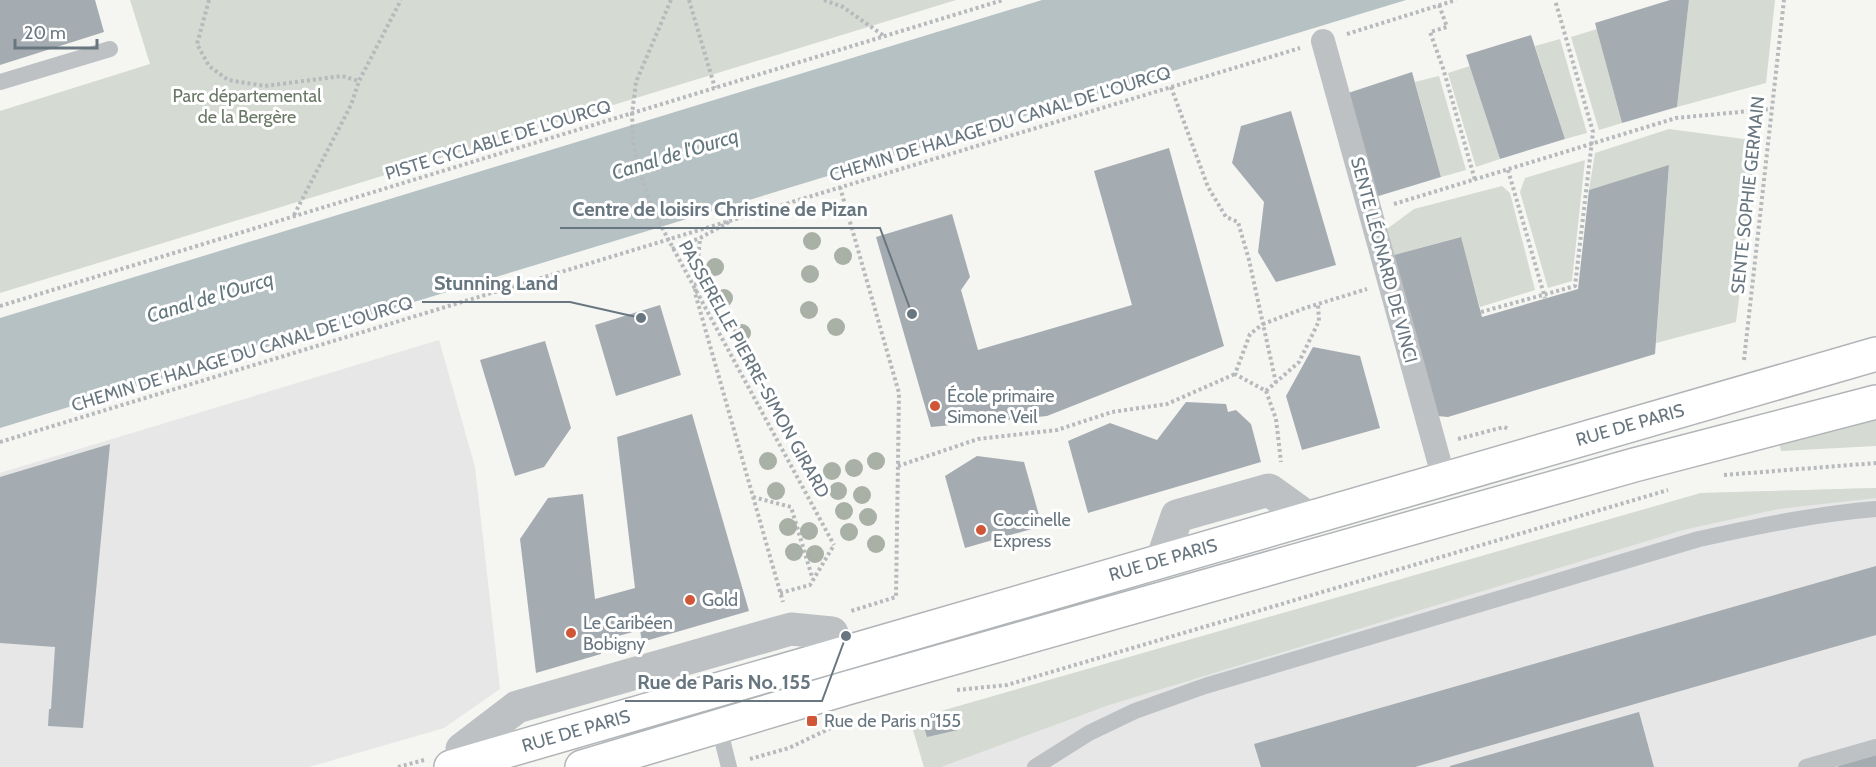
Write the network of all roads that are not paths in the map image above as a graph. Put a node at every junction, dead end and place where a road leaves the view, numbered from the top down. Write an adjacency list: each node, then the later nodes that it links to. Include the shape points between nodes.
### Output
1 (1323, 41): 6 (street, SENTE LÉONARD DE VINCI)
2 (110, 49): 3 (lane)
3 (0, 82)
4 (1876, 354): 6 (main road, RUE DE PARIS)
5 (1876, 402): 9 (main road, RUE DE PARIS, via 1634,465)
6 (1444, 479): 8 (main road, RUE DE PARIS)
7 (1876, 509): 14 (lane, via 1770,523 1700,539 1205,686 1089,733)
8 (838, 654): 11 (main road, RUE DE PARIS); 11 (street, via 832,633 791,629 516,707)
9 (719, 727): 12 (lane); 13 (main road, RUE DE PARIS)
10 (1876, 747): 15 (lane)
11 (457, 758)
12 (729, 766)
13 (582, 767)
14 (1035, 767)
15 (1806, 767)

